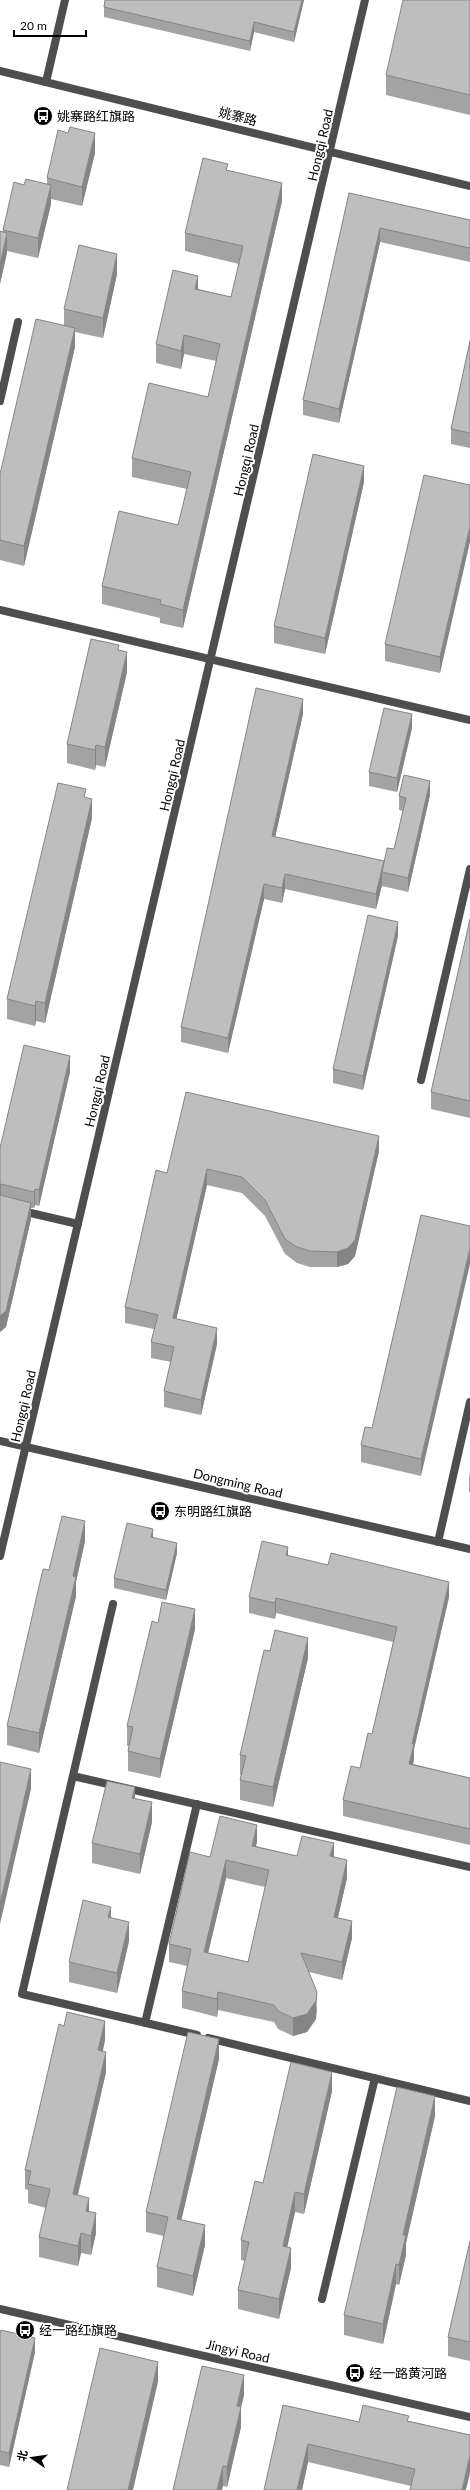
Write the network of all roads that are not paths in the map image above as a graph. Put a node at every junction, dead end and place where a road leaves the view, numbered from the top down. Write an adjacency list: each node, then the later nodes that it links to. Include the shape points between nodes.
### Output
1 (65, 0): 4 (street)
2 (366, 0): 5 (street, Hongqi Road)
3 (0, 71): 4 (street, 姚寨路)
4 (46, 82): 5 (street, 姚寨路)
5 (330, 151): 6 (street, 姚寨路); 10 (street, Hongqi Road)
6 (470, 186)
7 (18, 322): 8 (street)
8 (0, 401)
9 (0, 610): 10 (street)
10 (211, 659): 11 (street); 15 (street, Hongqi Road)
11 (470, 720)
12 (470, 869): 13 (street)
13 (421, 1080)
14 (14, 1209): 15 (street)
15 (78, 1224): 18 (street, Hongqi Road)
16 (470, 1402): 19 (street)
17 (0, 1441): 18 (street, Dongming Road)
18 (26, 1446): 19 (street, Dongming Road); 21 (street, Hongqi Road)
19 (438, 1542): 20 (street, Dongming Road)
20 (470, 1549)
21 (0, 1556)
22 (113, 1604): 23 (street)
23 (73, 1776): 24 (street); 26 (street, via 22,1994)
24 (197, 1804): 25 (street); 26 (street)
25 (470, 1867)
26 (145, 2023): 27 (street)
27 (375, 2078): 28 (street); 29 (street)
28 (470, 2101)
29 (322, 2299)
30 (0, 2309): 31 (street, Jingyi Road)
31 (470, 2417)

